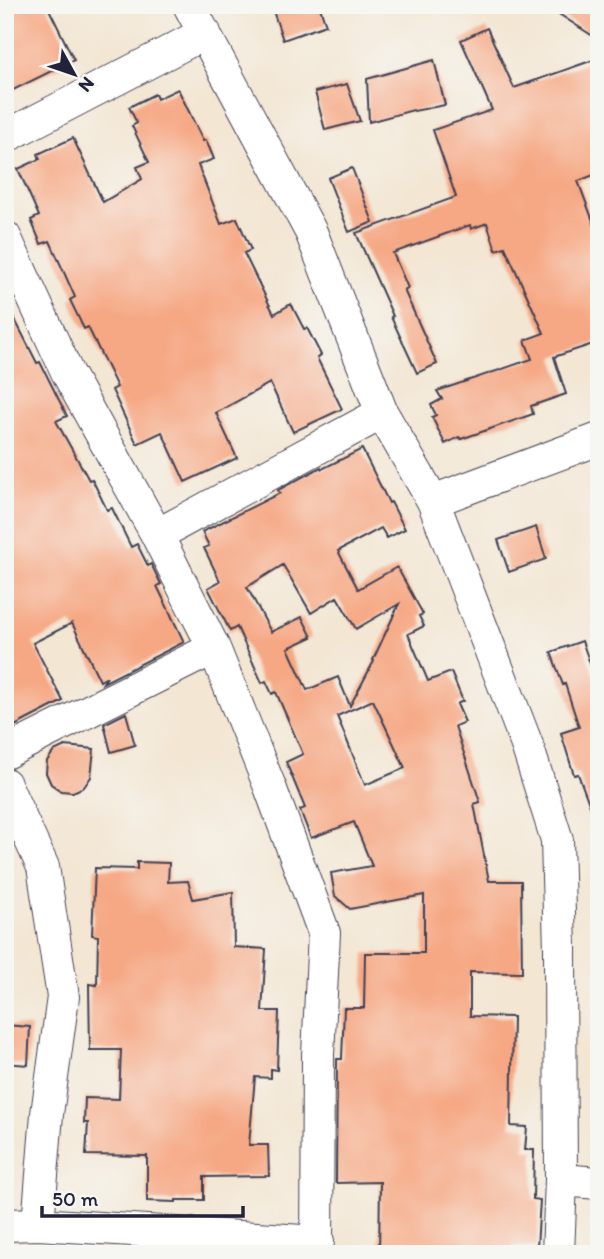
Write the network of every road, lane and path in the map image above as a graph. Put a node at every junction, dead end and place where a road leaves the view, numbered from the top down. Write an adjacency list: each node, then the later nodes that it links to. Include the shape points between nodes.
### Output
1 (189, 5): 2 (street)
2 (205, 33): 3 (street); 5 (street, via 311,232)
3 (5, 137)
4 (5, 237): 8 (street, via 68,374)
5 (382, 413): 7 (street); 8 (street)
6 (599, 439): 7 (street)
7 (433, 501): 12 (street, via 527,745 557,840)
8 (157, 535): 9 (street)
9 (214, 648): 10 (street); 16 (street, via 324,933 318,1055)
10 (5, 754)
11 (5, 784): 14 (street, via 43,867 63,997)
12 (561, 1180): 13 (street); 17 (street)
13 (599, 1183)
14 (38, 1224): 15 (street); 16 (street)
15 (5, 1225)
16 (318, 1248)
17 (558, 1254)

